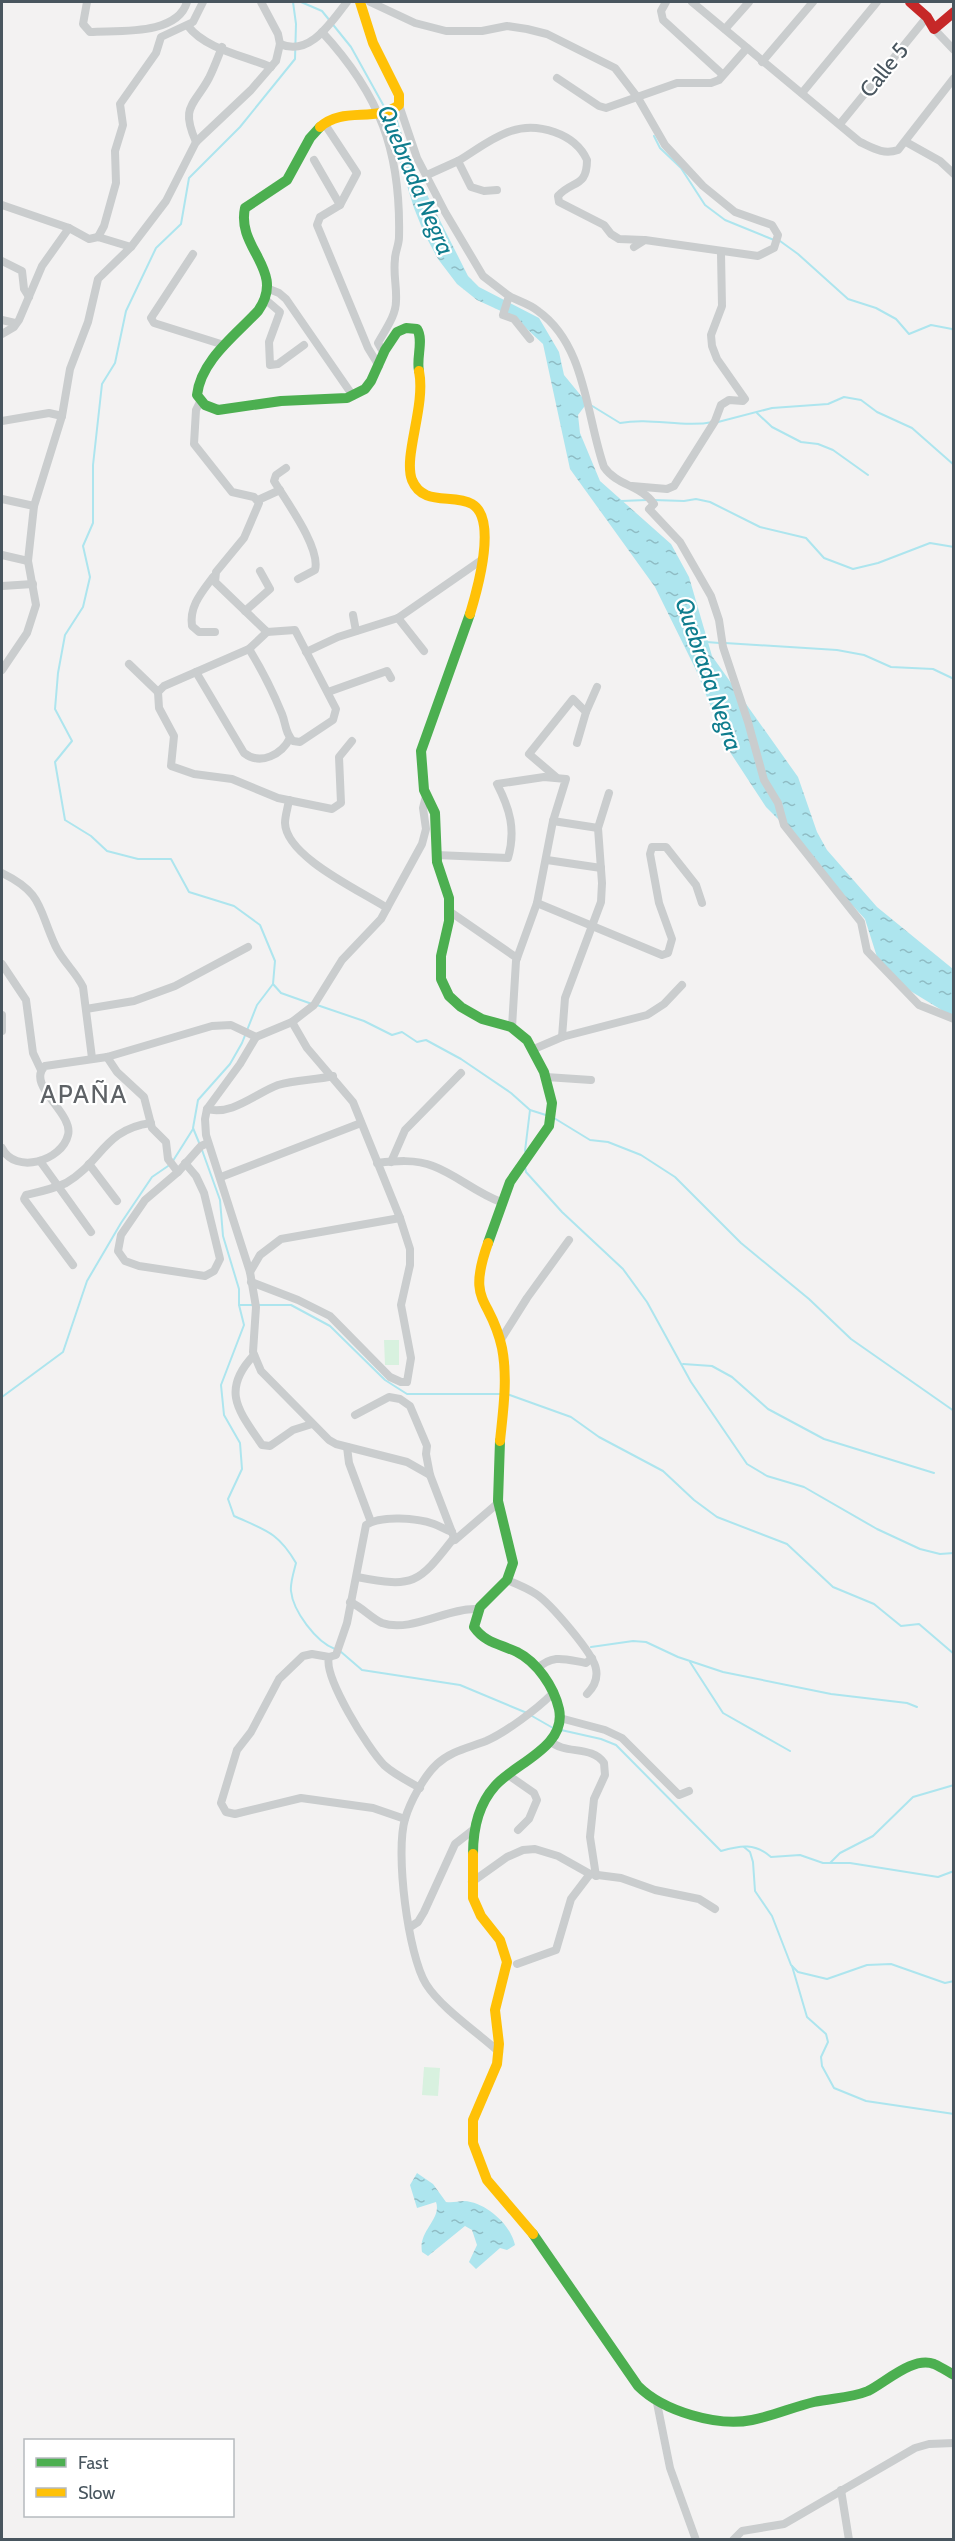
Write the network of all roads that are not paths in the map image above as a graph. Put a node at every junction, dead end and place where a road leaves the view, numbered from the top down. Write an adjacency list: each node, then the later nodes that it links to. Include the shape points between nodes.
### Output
1 (87, 2): 2 (street, via 83,24 90,32 155,27 181,14)
2 (186, 2)
3 (203, 2): 16 (street)
4 (261, 2): 20 (street)
5 (347, 2): 17 (street)
6 (360, 2): 31 (main road, via 373,43 399,95)
7 (370, 2): 30 (street, via 416,23 446,31 507,26 547,34 615,68)
8 (666, 2): 26 (street, via 661,11 663,20)
9 (692, 2): 18 (street)
10 (749, 2): 18 (street)
11 (813, 2): 24 (street)
12 (878, 2): 29 (street)
13 (910, 2): 15 (main road)
14 (954, 12): 19 (main road)
15 (927, 17): 19 (main road); 33 (street, Calle 5)
16 (188, 26): 21 (street, via 195,35); 44 (street, via 161,37 156,53 120,104 123,125 115,151 116,183)
17 (324, 29): 20 (street, via 300,48); 31 (street)
18 (724, 30): 22 (street)
19 (934, 30): 23 (street)
20 (280, 44): 25 (street)
21 (222, 47): 25 (street); 34 (street, via 208,80 190,104 189,117)
22 (747, 48): 24 (street); 26 (street)
23 (954, 50)
24 (762, 62): 29 (street)
25 (271, 67): 34 (street)
26 (722, 74): 30 (street, via 722,78 711,83 677,83)
27 (557, 78): 30 (street, via 606,108)
28 (954, 78): 35 (street)
29 (802, 93): 33 (street)
30 (638, 98): 48 (street, via 664,146 720,202 776,229 778,241 763,255)
31 (390, 111): 32 (main road, via 343,115); 39 (street); 60 (street, via 399,240 395,308 378,343)
32 (324, 123): 42 (street, via 357,173); 51 (main road, via 303,148 287,179 249,203 242,213 242,222 264,268)
33 (840, 124): 35 (street, via 860,142 877,150 889,153)
34 (196, 142): 46 (street, via 166,201)
35 (906, 142): 38 (street, via 940,160)
36 (314, 160): 42 (street)
37 (458, 161): 39 (street); 40 (street, via 471,187); 45 (street, via 513,130 532,128 558,133 572,141 587,160 586,175 558,196 560,202 597,221 619,239)
38 (954, 174)
39 (427, 175): 53 (street, via 483,276)
40 (497, 190)
41 (2, 205): 43 (street)
42 (340, 206): 61 (street, via 320,217 317,225)
43 (69, 228): 44 (street, via 89,239); 52 (street, via 42,266)
44 (98, 237): 46 (street)
45 (645, 240): 47 (street); 48 (street)
46 (131, 247): 64 (street, via 98,279 88,322 70,369)
47 (634, 247)
48 (721, 253): 67 (street, via 722,306 711,335 712,346 745,399 721,405 674,486 667,489 635,484)
49 (193, 254): 58 (street, via 151,318 154,323)
50 (2, 261): 52 (street, via 22,270)
51 (268, 294): 58 (main road, via 247,325); 59 (street, via 280,312 269,342 270,365 278,364); 62 (street, via 279,292 290,304)
52 (29, 297): 55 (street)
53 (509, 298): 57 (street, via 503,315 514,319); 67 (street, via 538,311 571,353 604,467 611,477)
54 (2, 320): 55 (street)
55 (15, 323): 56 (street)
56 (2, 334)
57 (530, 339)
58 (224, 345): 63 (main road, via 202,374 197,392)
59 (304, 345)
60 (383, 352): 61 (main road); 73 (main road, via 398,331 411,327 420,334 417,353 422,392 411,458 413,481 434,500 476,506 483,519)
61 (379, 366): 62 (main road, via 366,388)
62 (353, 396): 63 (main road, via 283,400 221,411)
63 (200, 402): 70 (street, via 194,444 232,492)
64 (62, 416): 65 (street, via 49,413); 71 (street)
65 (2, 421)
66 (286, 468): 68 (street, via 274,481)
67 (629, 488): 121 (street, via 643,491 651,500 654,504 649,509 680,542 711,596 764,780 778,803 784,825 861,922 867,951 919,1005)
68 (280, 490): 70 (street); 77 (street, via 315,557 316,568)
69 (2, 499): 71 (street)
70 (258, 500): 76 (street, via 244,538)
71 (34, 506): 74 (street)
72 (2, 555): 74 (street)
73 (483, 559): 82 (street); 102 (main road, via 470,614 421,751)
74 (28, 561): 78 (street)
75 (260, 571): 80 (street, via 270,589)
76 (213, 578): 80 (street); 84 (street, via 197,598 190,615 192,626 199,632)
77 (298, 579)
78 (33, 584): 79 (street); 90 (street, via 33,617)
79 (2, 586)
80 (245, 611): 85 (street)
81 (353, 615): 83 (street)
82 (398, 618): 83 (street); 87 (street)
83 (356, 631): 88 (street)
84 (215, 632)
85 (267, 632): 86 (street); 88 (street, via 295,630)
86 (249, 649): 91 (street); 97 (street, via 269,684)
87 (424, 651)
88 (306, 652): 95 (street)
89 (129, 664): 94 (street)
90 (2, 670)
91 (196, 672): 94 (street); 97 (street, via 250,758 276,754)
92 (392, 678): 95 (street, via 387,671)
93 (597, 687): 96 (street)
94 (158, 692): 103 (street, via 159,708 174,736 171,766 194,774 232,779)
95 (328, 692): 97 (street, via 336,709 333,720 300,742)
96 (586, 712): 99 (street); 100 (street, via 577,700 570,700 529,754)
97 (290, 738)
98 (352, 741): 103 (street, via 339,757 340,805 332,809)
99 (577, 743)
100 (556, 777): 104 (street, via 565,778 566,782); 106 (street, via 497,784 510,809 508,858)
101 (609, 793): 105 (street)
102 (426, 796): 106 (main road, via 433,806); 112 (street, via 422,844)
103 (289, 800): 112 (street, via 285,824 296,847 315,864)
104 (553, 821): 105 (street); 107 (street)
105 (598, 828): 108 (street)
106 (436, 855): 113 (main road)
107 (547, 860): 108 (street); 110 (street)
108 (601, 868): 114 (street, via 601,902)
109 (2, 873): 119 (street, via 27,888 41,905 55,944 83,987)
110 (537, 903): 114 (street); 116 (street)
111 (702, 903): 114 (street, via 696,885 666,847 652,847 659,903 672,939 668,953 662,955)
112 (387, 908): 122 (street, via 342,960 314,1005)
113 (449, 911): 116 (street); 123 (main road, via 441,964 444,988 453,1001 472,1013)
114 (590, 925): 126 (street, via 564,998)
115 (248, 947): 119 (street, via 156,994)
116 (517, 958): 123 (street)
117 (2, 964): 130 (street, via 27,1000 33,1053)
118 (682, 984): 126 (street, via 664,1004 647,1015)
119 (86, 1009): 129 (street)
120 (2, 1016): 124 (street)
121 (954, 1019)
122 (292, 1022): 125 (street); 132 (street, via 307,1048)
123 (512, 1027): 127 (main road)
124 (2, 1031)
125 (256, 1037): 128 (street, via 231,1025 212,1026); 135 (street)
126 (562, 1037): 127 (street)
127 (534, 1049): 133 (main road)
128 (107, 1057): 129 (street); 136 (street, via 144,1097)
129 (92, 1058): 130 (street, via 57,1062)
130 (41, 1070): 140 (street, via 40,1080 69,1125 62,1147)
131 (461, 1073): 141 (street, via 405,1130)
132 (333, 1076): 135 (street, via 280,1084 242,1103); 137 (street, via 353,1102)
133 (546, 1077): 134 (street); 149 (main road, via 552,1103 549,1129 517,1170)
134 (591, 1080)
135 (207, 1109): 138 (street)
136 (151, 1123): 144 (street, via 131,1127 116,1136); 145 (street, via 166,1142 168,1159)
137 (361, 1123): 143 (street); 146 (street)
138 (208, 1143): 142 (street); 146 (street)
139 (2, 1148): 140 (street, via 11,1158)
140 (40, 1161): 147 (street)
141 (391, 1162): 143 (street); 149 (street, via 433,1166)
142 (185, 1163): 145 (street); 145 (street, via 204,1193 220,1259 217,1268 205,1276 139,1266 125,1261 118,1251 121,1235 145,1200)
143 (377, 1163): 150 (street)
144 (89, 1164): 147 (street); 148 (street)
145 (177, 1170)
146 (221, 1177): 154 (street)
147 (58, 1186): 151 (street); 153 (street, via 26,1195 24,1199)
148 (117, 1201)
149 (501, 1202): 156 (main road, via 478,1280 484,1307)
150 (400, 1218): 154 (street, via 281,1239 260,1255); 155 (street, via 410,1249 401,1305 411,1358 406,1382 390,1377 330,1316)
151 (91, 1232)
152 (568, 1240): 156 (street)
153 (73, 1265)
154 (250, 1272): 155 (street)
155 (251, 1282): 157 (street, via 256,1307 251,1345)
156 (500, 1341): 162 (main road, via 505,1396)
157 (254, 1355): 159 (street, via 261,1371); 159 (street, via 235,1386 235,1401 262,1445 270,1446 293,1430)
158 (355, 1414): 161 (street, via 389,1397 410,1406 427,1446)
159 (312, 1424): 160 (street, via 329,1440)
160 (347, 1447): 161 (street, via 407,1462); 163 (street)
161 (430, 1475): 164 (street)
162 (498, 1503): 164 (street, via 459,1539); 166 (main road, via 513,1565)
163 (371, 1522): 164 (street, via 426,1522); 165 (street, via 366,1525)
164 (452, 1535): 165 (street, via 427,1572 411,1581 395,1584)
165 (357, 1577): 167 (street)
166 (507, 1580): 168 (main road); 170 (street, via 538,1595)
167 (350, 1602): 168 (street, via 388,1624); 169 (street, via 339,1650)
168 (476, 1609): 171 (main road, via 474,1627 483,1639 521,1654)
169 (329, 1657): 177 (street, via 334,1682 376,1755 396,1775); 179 (street, via 303,1656 279,1679 237,1750 221,1806 235,1814 301,1798 373,1808)
170 (592, 1658): 171 (street, via 586,1663 559,1657); 173 (street, via 595,1683)
171 (537, 1669): 172 (main road)
172 (552, 1694): 174 (main road); 177 (street, via 488,1740 452,1753 435,1765)
173 (587, 1694)
174 (559, 1720): 175 (main road); 178 (street, via 605,1730 622,1738 679,1795)
175 (553, 1738): 176 (main road); 182 (street, via 562,1748 595,1755 604,1763 605,1775 594,1799 591,1821)
176 (508, 1775): 180 (main road, via 486,1800); 181 (street, via 534,1793 537,1800 529,1819)
177 (420, 1788): 179 (street)
178 (689, 1791)
179 (405, 1819): 185 (street, via 402,1860)
180 (472, 1830): 183 (main road); 185 (street, via 455,1844 424,1912)
181 (518, 1830)
182 (593, 1875): 183 (street, via 558,1856 529,1849 507,1857); 184 (street, via 621,1878 699,1899); 186 (street, via 571,1899 556,1950)
183 (472, 1882): 187 (main road, via 476,1907 500,1940 506,1956 495,2010)
184 (715, 1909)
185 (410, 1927): 187 (street, via 412,1951 427,1986)
186 (517, 1964)
187 (499, 2052): 189 (main road, via 493,2078 477,2108 471,2130 482,2169 500,2197 543,2246 638,2386)
188 (954, 2375): 189 (main road, via 932,2363 922,2363 867,2391 752,2420 727,2422)
189 (657, 2403): 192 (street, via 670,2468)
190 (954, 2443): 191 (street, via 915,2448)
191 (841, 2490): 193 (street, via 784,2524 742,2531); 194 (street)
192 (696, 2540)
193 (733, 2540)
194 (849, 2540)

